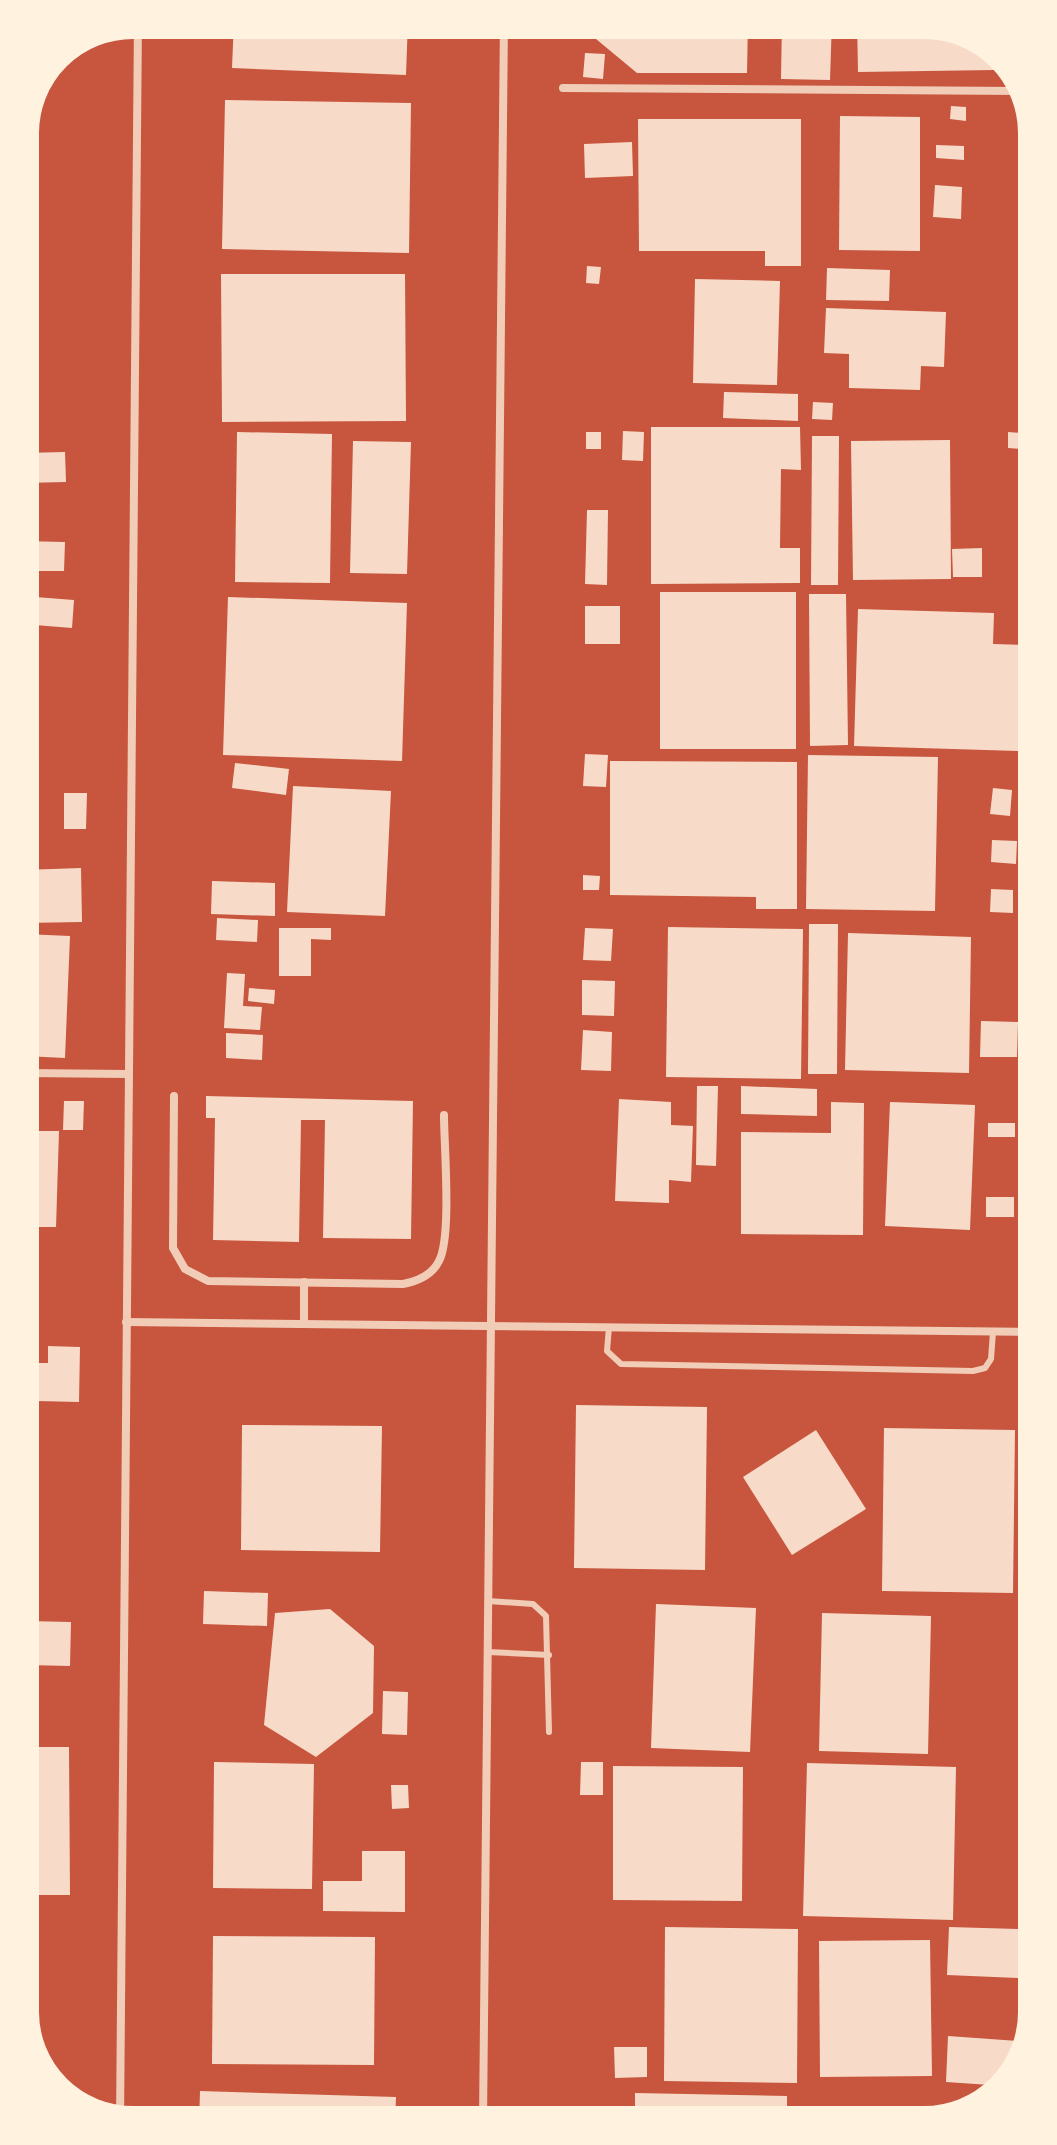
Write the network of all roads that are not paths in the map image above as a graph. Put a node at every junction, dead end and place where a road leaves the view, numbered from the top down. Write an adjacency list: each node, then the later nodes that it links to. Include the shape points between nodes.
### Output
1 (138, 34): 6 (street)
2 (504, 34): 12 (street)
3 (563, 88): 4 (street)
4 (1013, 91)
5 (34, 1073): 6 (street)
6 (128, 1074): 10 (street)
7 (174, 1096): 9 (street, via 172,1237 178,1260 208,1281)
8 (444, 1115): 9 (street, via 444,1246 435,1268 403,1284)
9 (304, 1282): 11 (street)
10 (126, 1322): 11 (street); 20 (street)
11 (304, 1324): 12 (street)
12 (491, 1326): 13 (street); 16 (street)
13 (609, 1327): 14 (street); 14 (lane, via 607,1351 621,1364 973,1371 985,1368 991,1359)
14 (993, 1332): 15 (street)
15 (1023, 1332)
16 (488, 1601): 17 (street); 18 (lane, via 524,1602 541,1609 549,1625)
17 (488, 1652): 18 (lane); 21 (street)
18 (549, 1655): 19 (lane)
19 (549, 1732)
20 (120, 2110)
21 (483, 2111)

